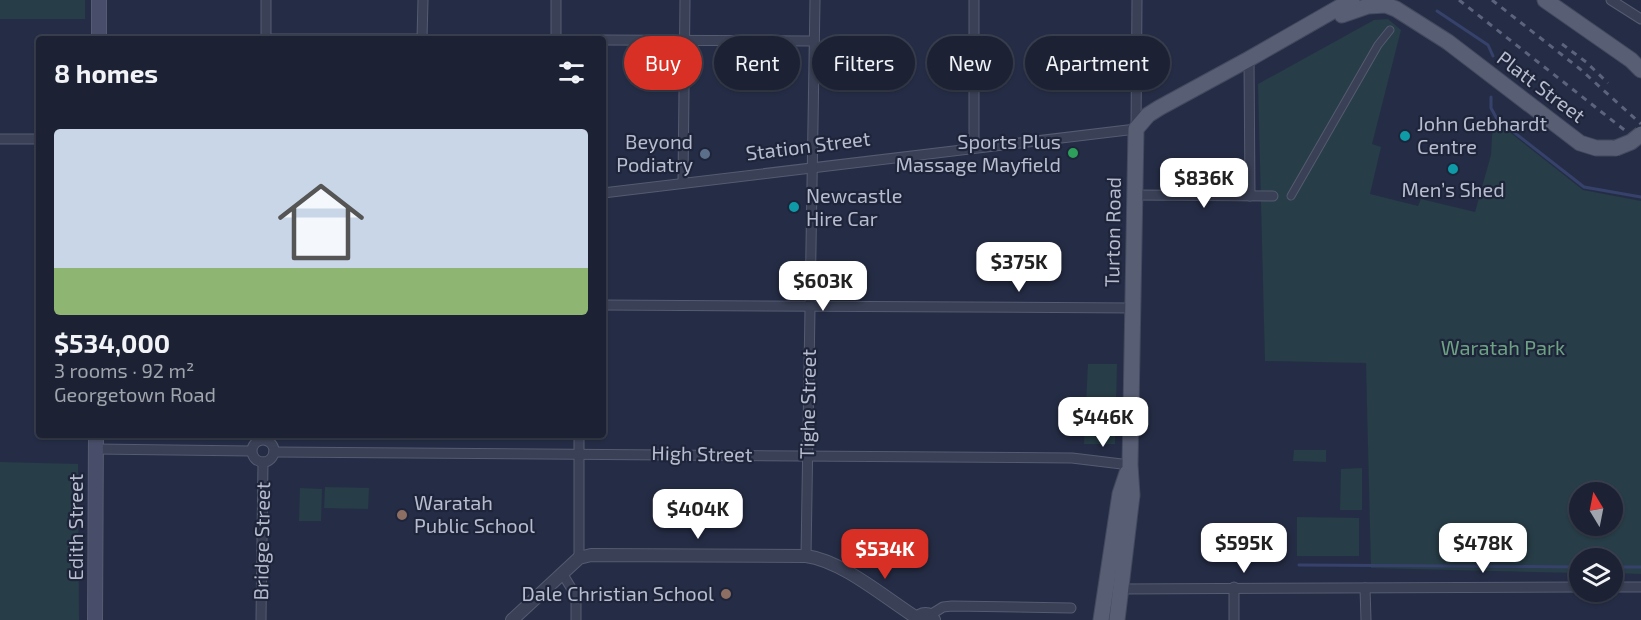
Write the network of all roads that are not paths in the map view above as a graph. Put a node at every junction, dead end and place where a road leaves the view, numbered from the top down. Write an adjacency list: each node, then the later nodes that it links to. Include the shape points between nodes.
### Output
1 (99, 0): 16 (main road)
2 (266, 0): 17 (street)
3 (423, 0): 18 (street)
4 (556, 0): 19 (street)
5 (685, 0): 20 (street)
6 (814, 0): 21 (street, Tighe Street)
7 (974, 0): 34 (street)
8 (1137, 0): 30 (street, Turton Road)
9 (1352, 0): 26 (main road)
10 (1384, 0): 13 (main road, Platt Street)
11 (1545, 0): 27 (main road)
12 (1611, 0): 14 (street)
13 (1403, 7): 26 (main road, via 1358,8); 31 (main road, Platt Street, bridge, via 1580,143 1616,148)
14 (1641, 19)
15 (1390, 30): 41 (street)
16 (99, 36)
17 (266, 36)
18 (420, 36)
19 (556, 36)
20 (685, 36)
21 (814, 36)
22 (606, 40): 23 (street)
23 (624, 40)
24 (702, 40): 25 (street)
25 (812, 40)
26 (1249, 60): 30 (main road, via 1159,108); 39 (street)
27 (1641, 70)
28 (684, 90): 36 (street)
29 (813, 90): 35 (street, Tighe Street)
30 (1136, 129): 34 (street, Station Street); 38 (main road, Turton Road)
31 (1641, 134)
32 (0, 139): 33 (street)
33 (36, 139)
34 (974, 148): 35 (street, Station Street)
35 (812, 167): 36 (street, Station Street); 43 (street, Tighe Street)
36 (683, 182): 37 (street, Station Street)
37 (606, 193)
38 (1135, 195): 39 (street); 44 (main road, Turton Road)
39 (1250, 196): 40 (street)
40 (1273, 196)
41 (1291, 196)
42 (606, 305): 43 (street)
43 (809, 305): 44 (street); 52 (street, Tighe Street)
44 (1133, 308): 54 (main road, Turton Road)
45 (96, 438): 48 (main road, Edith Street)
46 (263, 438): 49 (street); 50 (street)
47 (579, 438): 51 (street)
48 (96, 449): 49 (street); 67 (main road, Edith Street)
49 (251, 451): 53 (street, via 255,459)
50 (274, 452): 51 (street, High Street); 53 (street)
51 (578, 453): 52 (street, High Street); 55 (street)
52 (807, 455): 54 (street, High Street, via 1072,458); 56 (street, Tighe Street)
53 (263, 462): 68 (street, Bridge Street)
54 (1130, 465): 63 (main road, Turton Road, via 1132,495); 71 (main road, Turton Road, via 1120,494)
55 (585, 556): 56 (street); 57 (street)
56 (806, 556): 66 (street, via 838,566)
57 (562, 573): 69 (street); 70 (street, via 576,596)
58 (1234, 587): 62 (street); 63 (street); 73 (street)
59 (1569, 587): 62 (street)
60 (1623, 587): 61 (street)
61 (1641, 587)
62 (1365, 588): 74 (street)
63 (1122, 589): 72 (main road, Turton Road)
64 (1071, 608): 65 (street, via 951,606 943,607)
65 (932, 617): 66 (street, via 922,614)
66 (916, 619)
67 (95, 620)
68 (261, 620)
69 (512, 620)
70 (576, 620)
71 (1101, 620)
72 (1117, 620)
73 (1234, 620)
74 (1366, 620)

